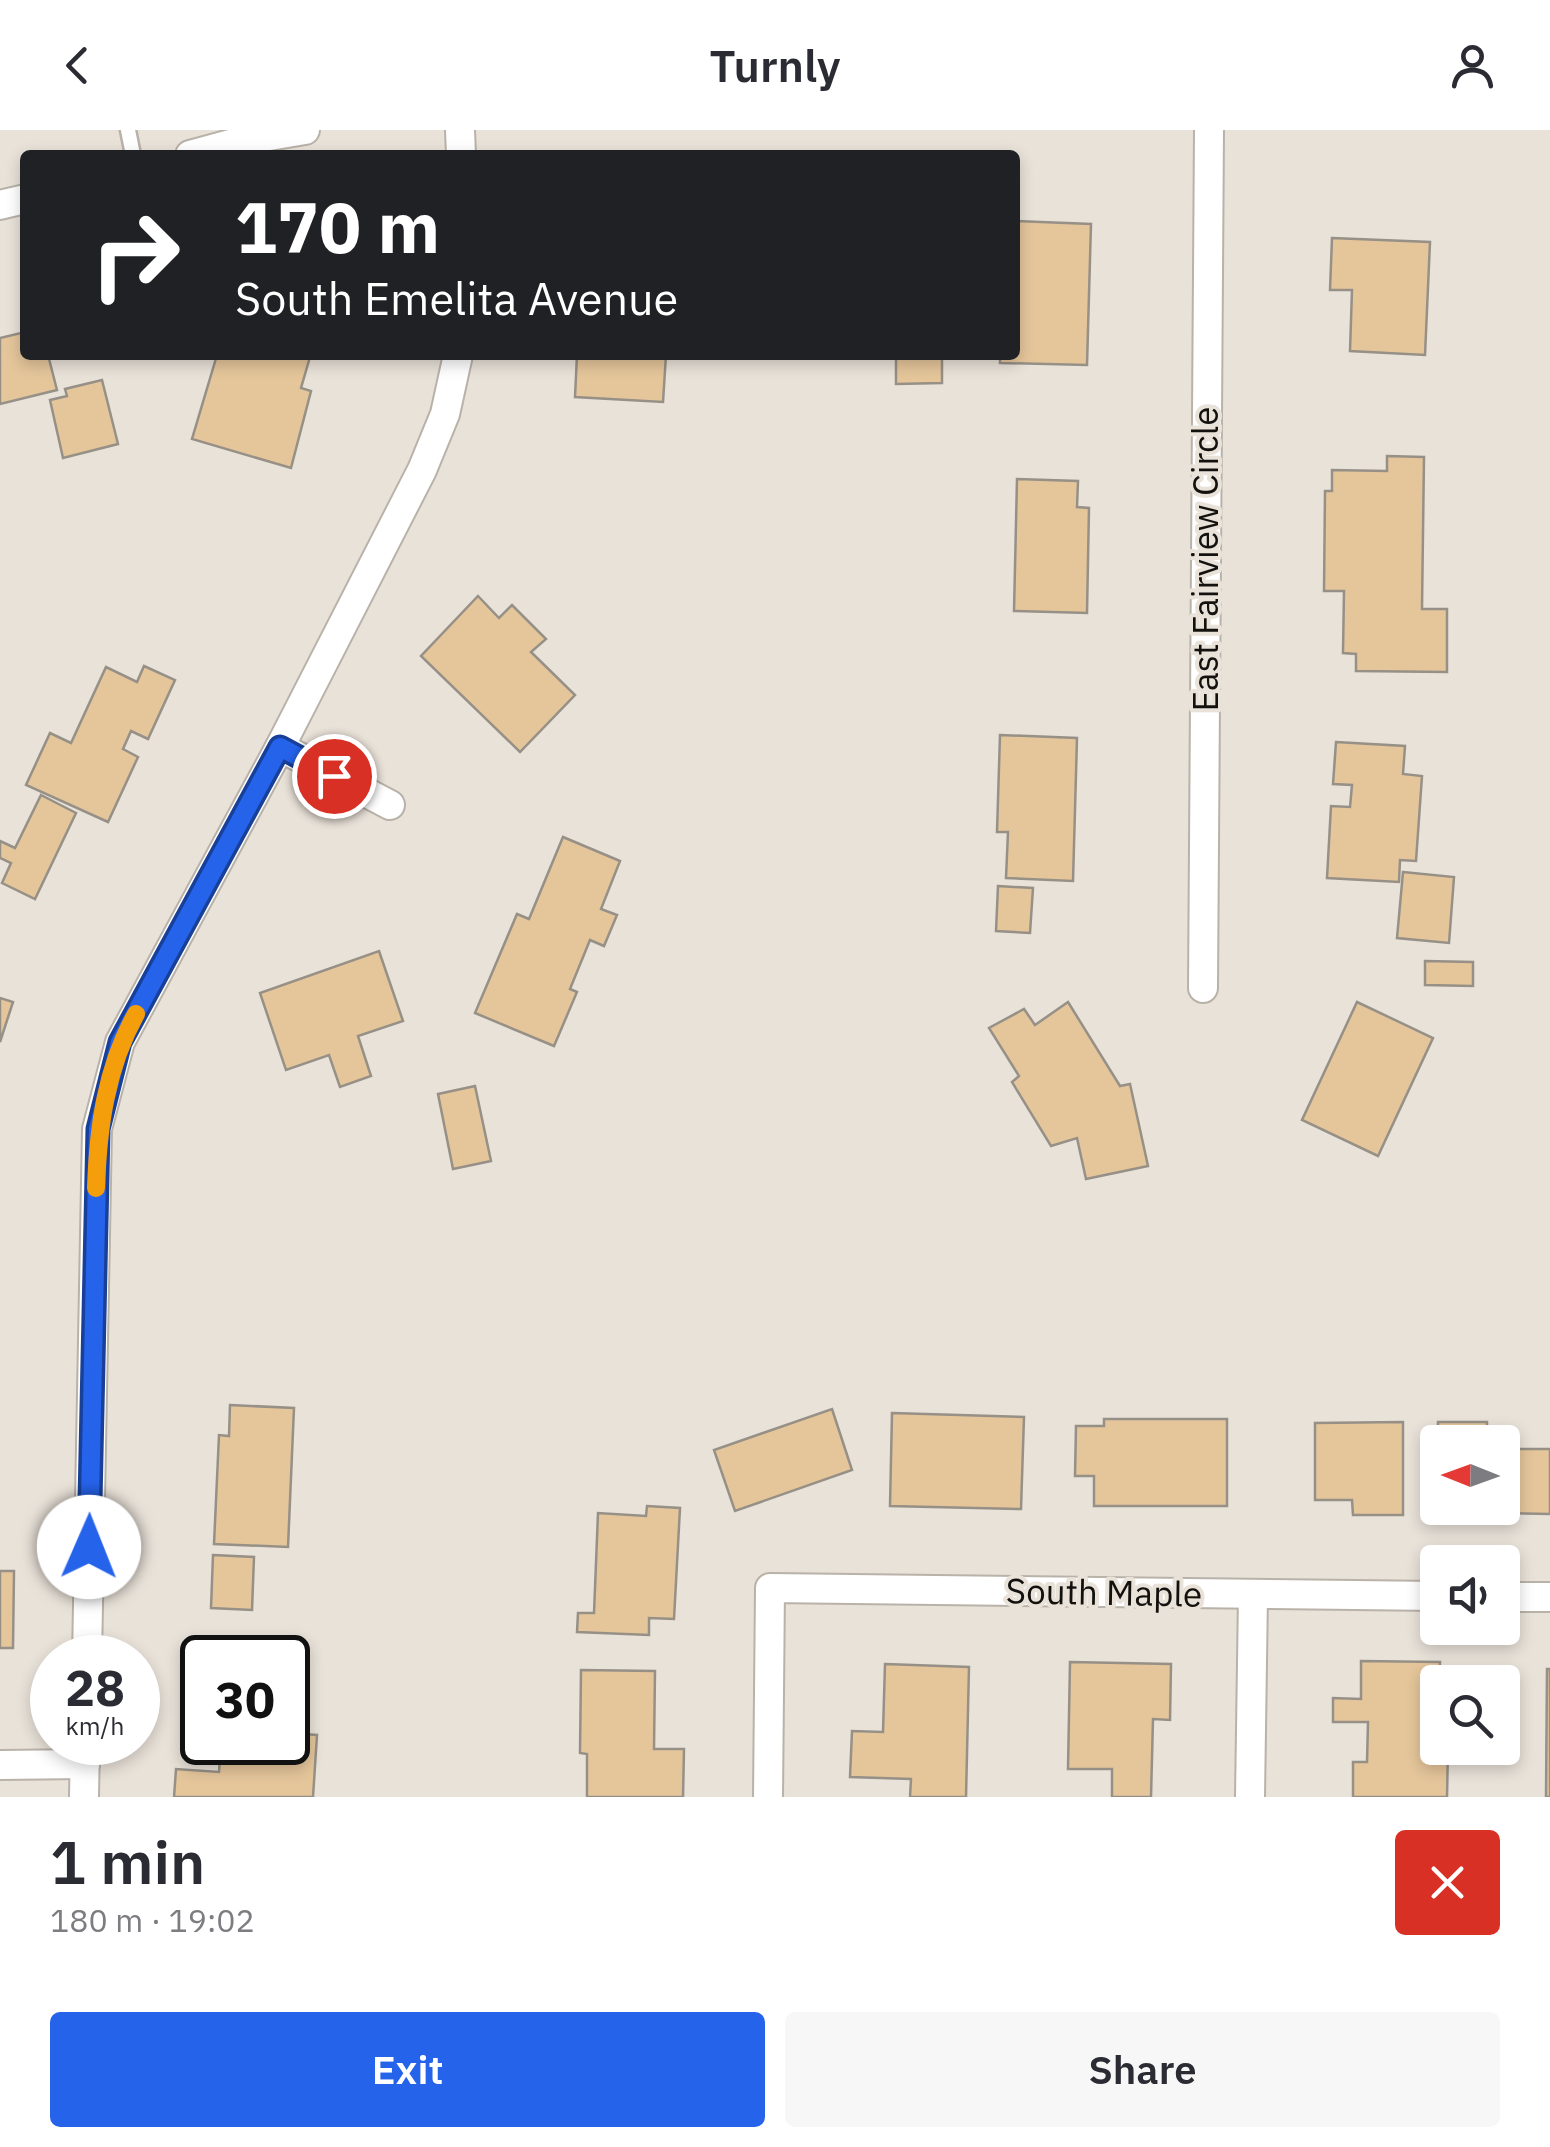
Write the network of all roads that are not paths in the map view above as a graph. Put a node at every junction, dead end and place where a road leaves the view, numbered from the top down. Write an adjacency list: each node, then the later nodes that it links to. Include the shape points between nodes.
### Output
1 (306, 130): 3 (street)
2 (1209, 130): 7 (street, East Fairview Circle)
3 (208, 150)
4 (457, 360): 5 (street, via 422,470)
5 (280, 747): 6 (street); 12 (street, via 120,1042 98,1129)
6 (390, 805)
7 (1202, 988)
8 (1253, 1595): 9 (street, South Maple); 17 (street, South Maple, via 770,1588); 18 (street)
9 (1420, 1596)
10 (1520, 1597): 11 (street)
11 (1550, 1597)
12 (87, 1635)
13 (30, 1761): 15 (street)
14 (85, 1765): 16 (street)
15 (0, 1766)
16 (84, 1797)
17 (768, 1797)
18 (1250, 1797)

